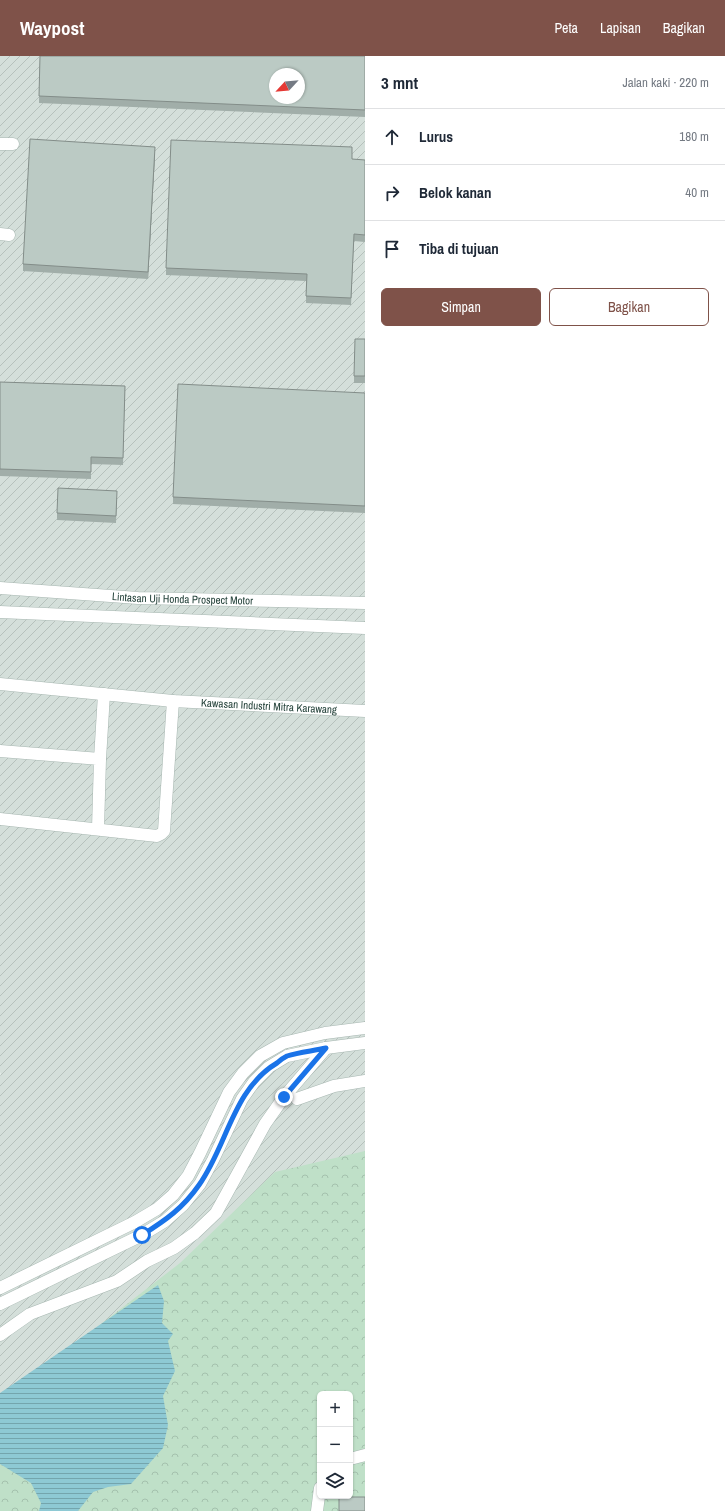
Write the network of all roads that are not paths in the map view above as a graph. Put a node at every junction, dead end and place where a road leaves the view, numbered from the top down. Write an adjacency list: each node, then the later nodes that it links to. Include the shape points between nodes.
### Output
1 (0, 144): 2 (street)
2 (13, 144)
3 (0, 588): 4 (street, Lintasan Uji Honda Prospect Motor, via 138,598)
4 (365, 603)
5 (0, 612): 6 (street, Lintasan Uji Honda Prospect Motor)
6 (365, 628)
7 (0, 684): 8 (street, Kawasan Industri Mitra Karawang)
8 (104, 694): 9 (street, Kawasan Industri Mitra Karawang); 12 (street)
9 (173, 701): 10 (street, Kawasan Industri Mitra Karawang); 14 (street, via 164,831 157,836)
10 (365, 711)
11 (0, 751): 12 (street)
12 (100, 759): 14 (street)
13 (0, 819): 14 (street)
14 (98, 829)
15 (365, 1028): 20 (street, via 283,1042 260,1056 229,1092 188,1176 173,1195 157,1209 135,1222)
16 (365, 1042): 17 (street)
17 (326, 1048): 21 (street, via 287,1056 269,1067 254,1082 242,1099 200,1184 183,1205 165,1221 142,1235); 22 (street, via 284,1097 265,1124 216,1213 195,1233 117,1281 30,1314)
18 (365, 1081): 19 (street, via 334,1086)
19 (298, 1099)
20 (0, 1288)
21 (0, 1304)
22 (0, 1335)
23 (365, 1455): 24 (street)
24 (353, 1458)
25 (318, 1499): 26 (street)
26 (317, 1511)

